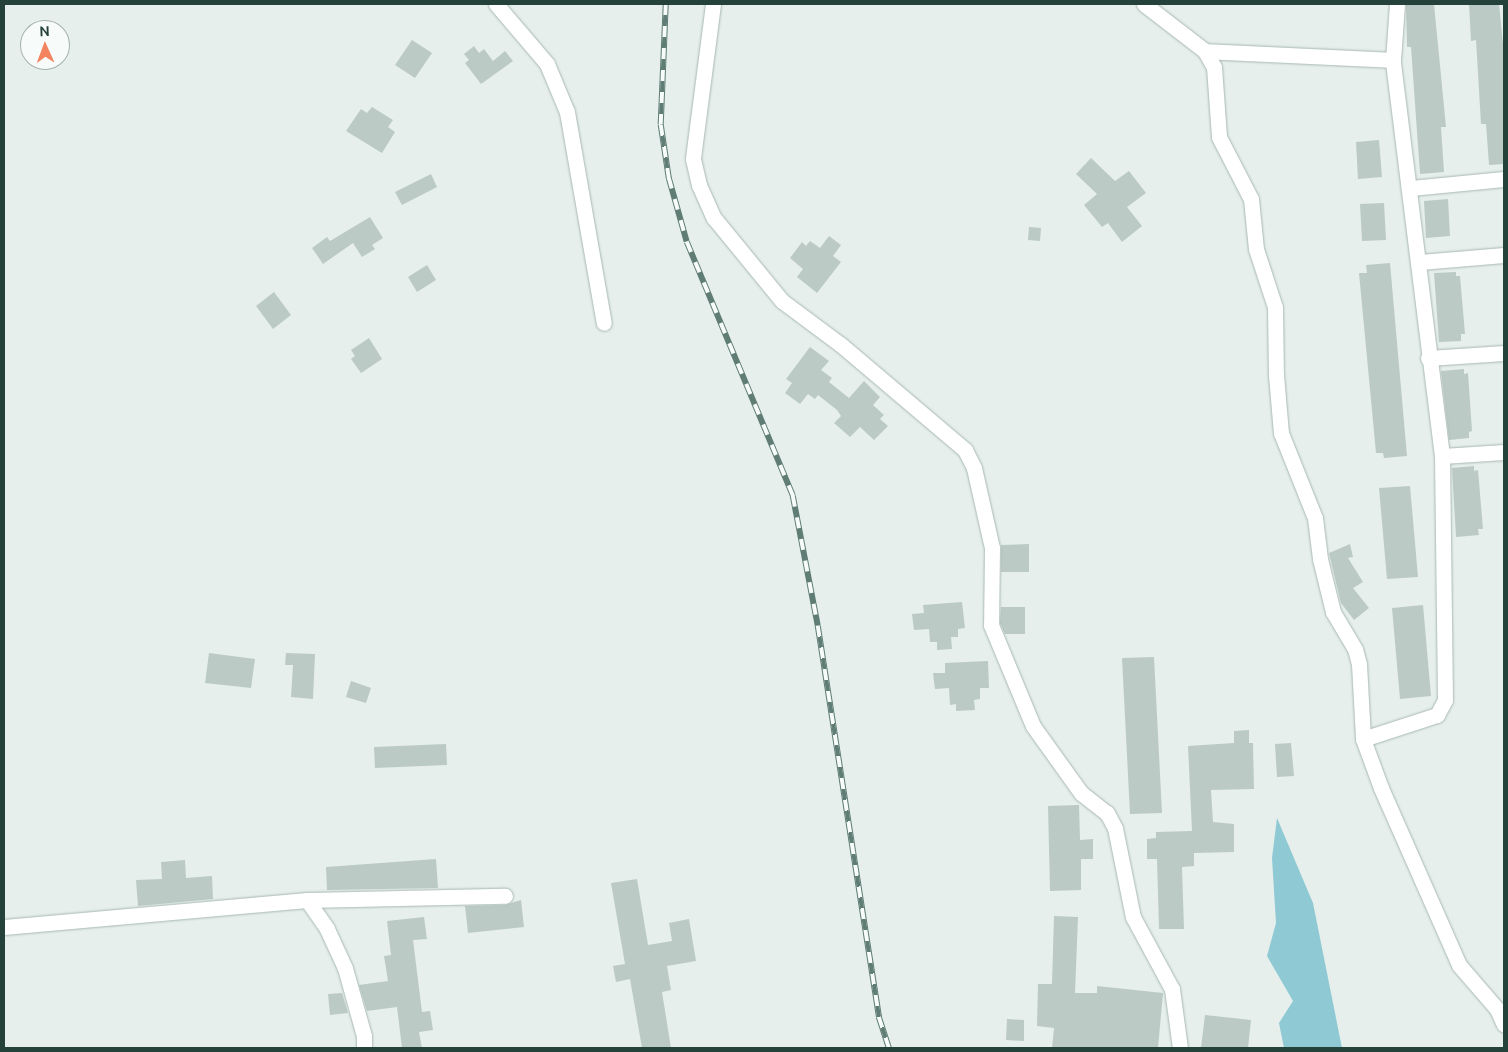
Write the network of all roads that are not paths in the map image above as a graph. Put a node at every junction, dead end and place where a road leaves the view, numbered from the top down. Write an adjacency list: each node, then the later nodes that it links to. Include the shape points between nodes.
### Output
1 (496, 4): 11 (street, via 547,64 567,112)
2 (714, 4): 22 (street, via 692,159 714,218 782,301 840,344 965,450 974,468 992,548 993,632 1033,726 1081,793 1107,813 1115,828 1133,917 1172,989)
3 (1144, 4): 5 (street)
4 (1397, 4): 6 (street)
5 (1205, 51): 6 (street); 16 (street, via 1214,67 1219,137 1251,199 1256,249 1276,307 1276,375 1281,434 1315,518 1320,559 1333,612 1355,649 1359,664)
6 (1393, 60): 8 (street)
7 (1504, 179): 8 (street)
8 (1411, 188): 10 (street)
9 (1504, 255): 10 (street)
10 (1420, 262): 13 (street)
11 (604, 323)
12 (1504, 353): 13 (street)
13 (1428, 358): 15 (street)
14 (1504, 452): 15 (street)
15 (1442, 456): 16 (street, via 1445,700 1437,715)
16 (1363, 738): 20 (street, via 1381,788 1459,965 1497,1009)
17 (505, 896): 18 (street)
18 (307, 900): 19 (street); 21 (street, via 327,929 345,968 364,1036)
19 (4, 927)
20 (1504, 1025)
21 (364, 1048)
22 (1180, 1048)

